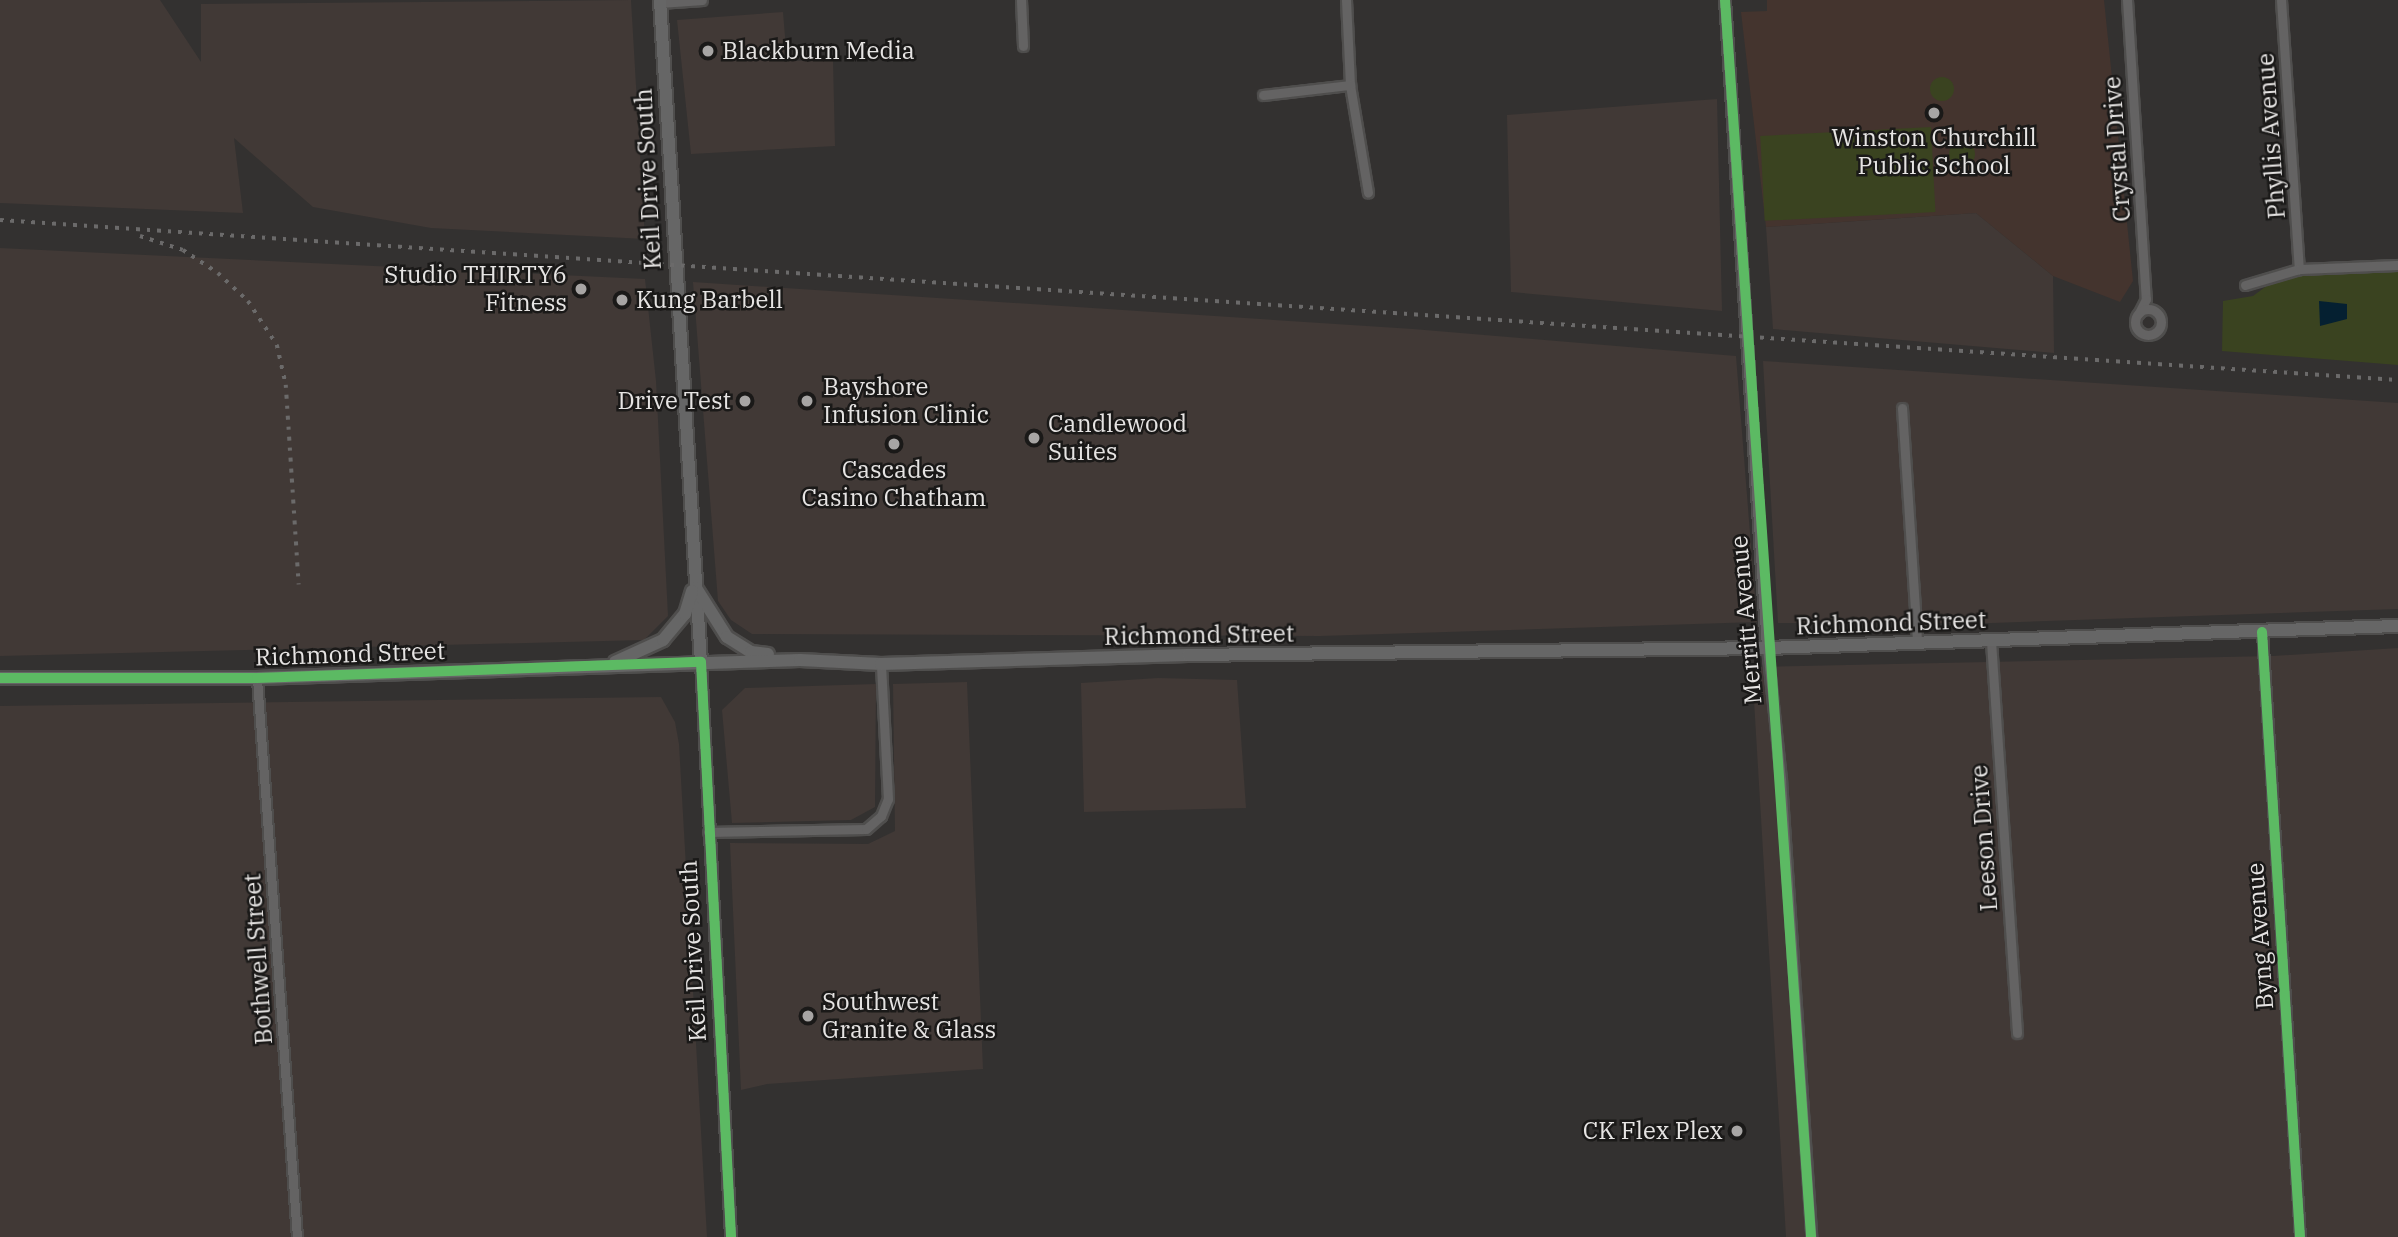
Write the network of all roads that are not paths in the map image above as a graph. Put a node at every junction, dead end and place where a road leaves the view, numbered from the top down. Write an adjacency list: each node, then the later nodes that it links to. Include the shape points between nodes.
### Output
1 (702, 0): 7 (street)
2 (1021, 0): 8 (street)
3 (1346, 0): 9 (street)
4 (1725, 0): 24 (street, Merritt Avenue)
5 (2127, 0): 15 (street, Crystal Drive)
6 (2281, 0): 13 (street, Phyllis Avenue)
7 (660, 2): 19 (main road, Keil Drive South)
8 (1023, 46)
9 (1350, 85): 10 (street); 11 (street)
10 (1263, 95)
11 (1368, 193)
12 (2398, 265): 13 (street)
13 (2299, 269): 14 (street)
14 (2245, 285)
15 (2146, 295): 16 (street, Crystal Drive); 17 (street, Crystal Drive)
16 (2157, 312): 17 (street); 17 (street, via 2161,325 2149,335 2138,329)
17 (2139, 313)
18 (1902, 408): 23 (street)
19 (694, 584): 25 (main road, via 727,637 751,652); 26 (main road, Keil Drive South); 28 (main road, via 685,614 663,640)
20 (2398, 626): 21 (main road, Richmond Street)
21 (2262, 632): 22 (main road, Richmond Street); 36 (street, Byng Avenue)
22 (1991, 641): 23 (main road, Richmond Street); 32 (street, Leeson Drive)
23 (1917, 643): 24 (main road, Richmond Street)
24 (1767, 648): 27 (main road, Richmond Street); 35 (street, Merritt Avenue, via 1781,780)
25 (800, 660): 26 (main road, Richmond Street); 27 (main road, Richmond Street)
26 (701, 662): 28 (main road, Richmond Street); 31 (street, Keil Drive South)
27 (881, 664): 31 (street, via 888,799 881,816 866,829)
28 (598, 668): 30 (main road, Richmond Street)
29 (0, 678): 30 (main road, Richmond Street)
30 (257, 678): 33 (street, Bothwell Street)
31 (708, 832): 34 (street, Keil Drive South)
32 (2017, 1033)
33 (297, 1237)
34 (731, 1237)
35 (1811, 1237)
36 (2300, 1237)

